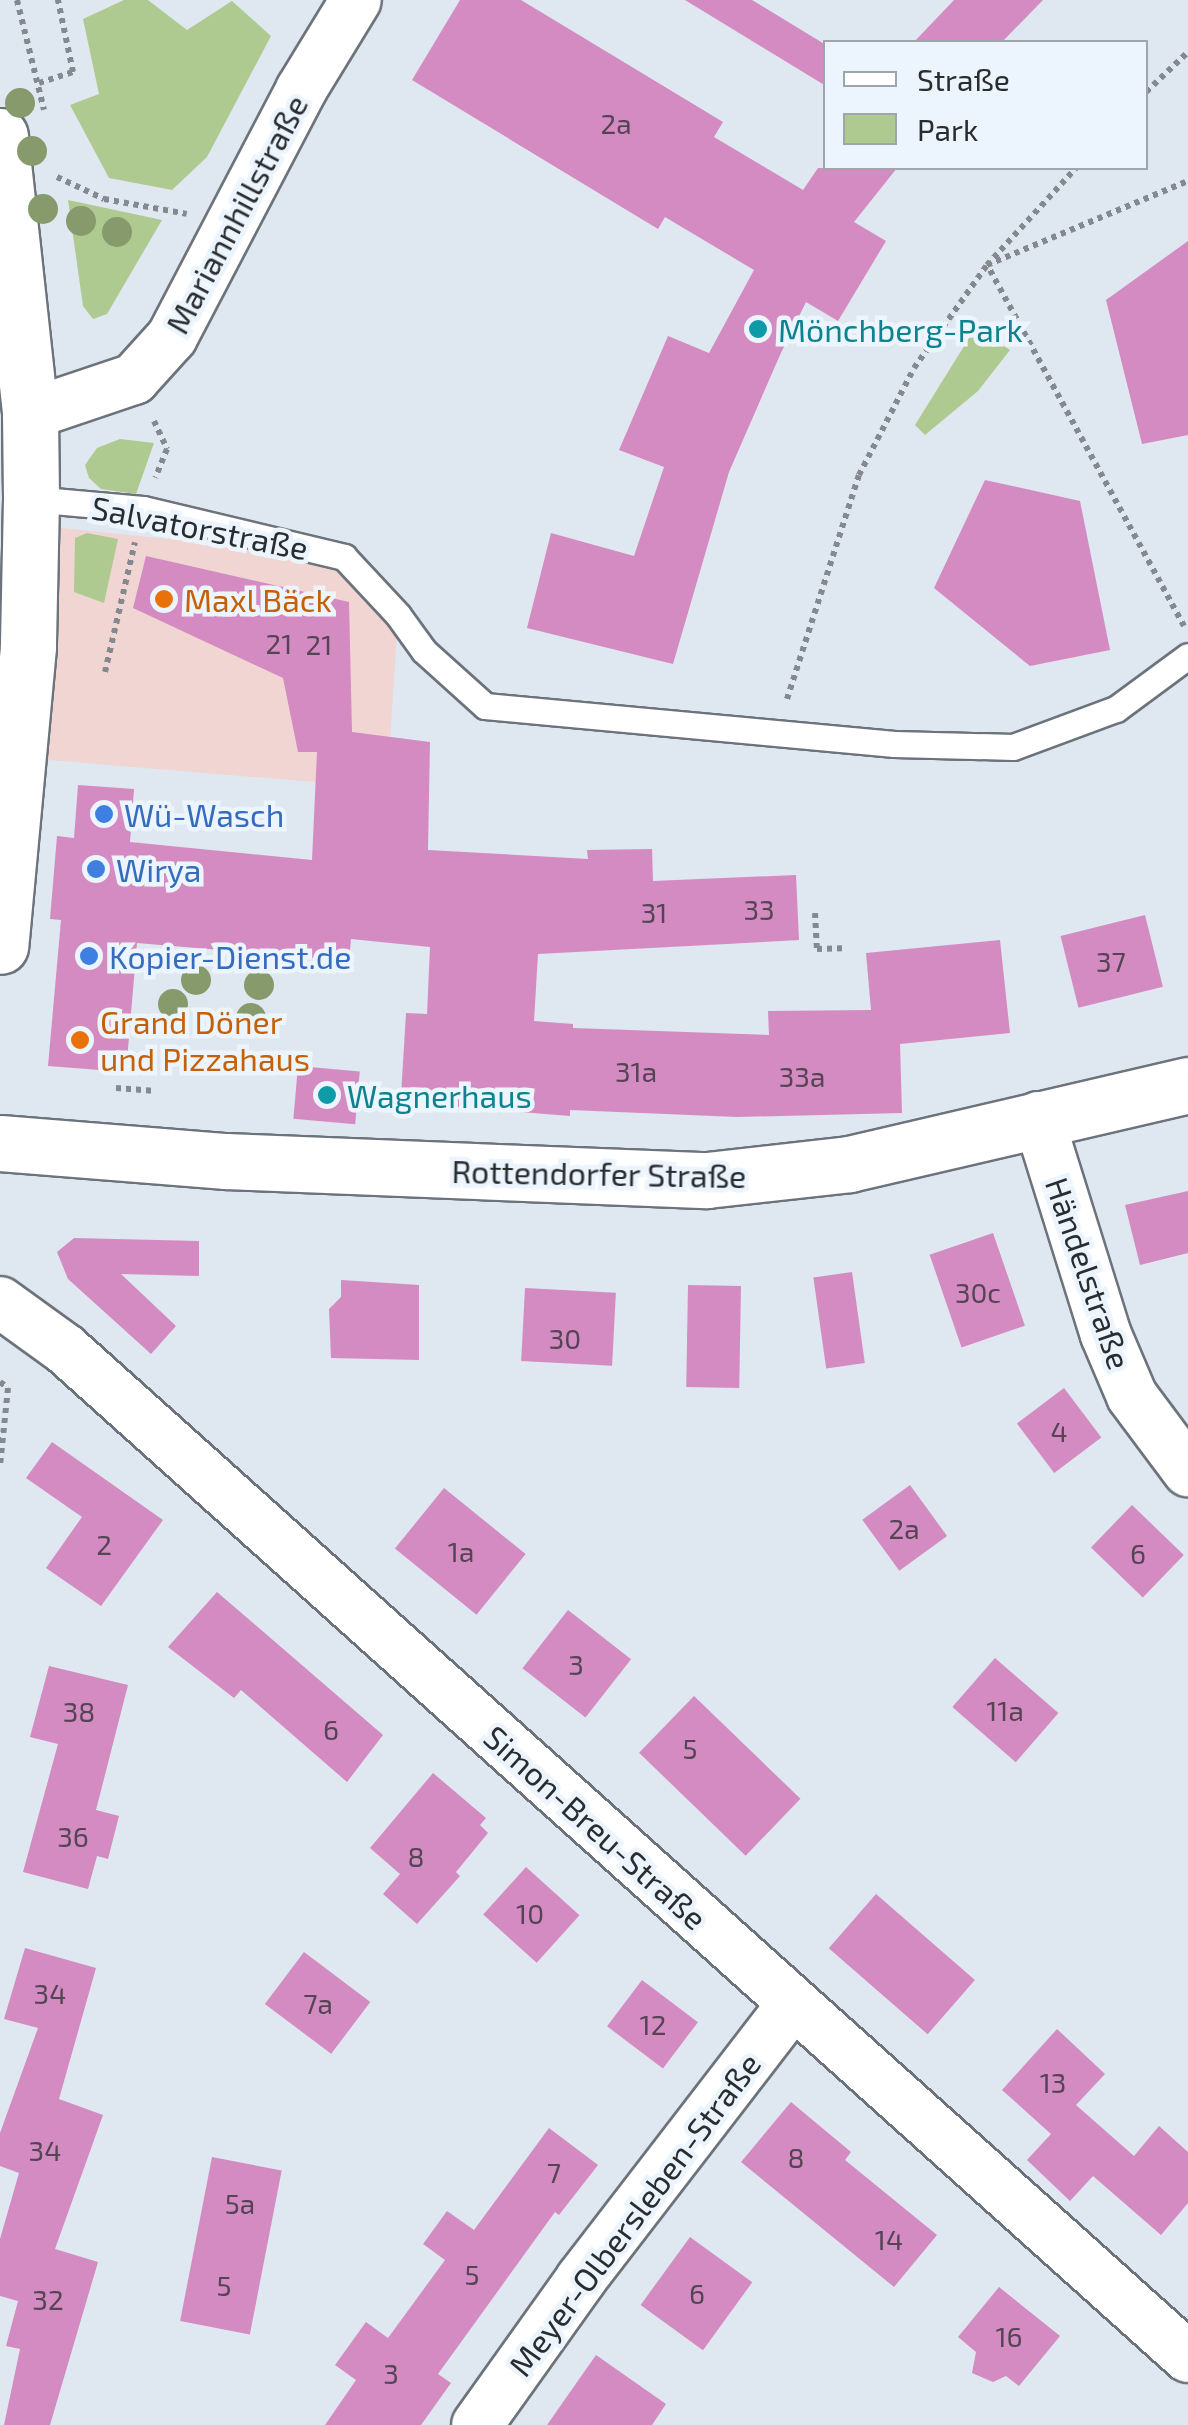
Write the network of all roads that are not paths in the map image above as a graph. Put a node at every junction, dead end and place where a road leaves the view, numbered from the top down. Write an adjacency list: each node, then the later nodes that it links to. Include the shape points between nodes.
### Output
1 (356, 0): 3 (street, Mariannhillstraße, via 301,90 172,337 134,379)
2 (23, 129): 3 (street)
3 (30, 414): 4 (street)
4 (31, 499): 5 (lane, Salvatorstraße, via 143,509 344,557 424,651 484,706 721,731 1013,746 1116,709); 6 (street, via 28,648)
5 (1188, 656)
6 (9, 762): 7 (street)
7 (0, 946)
8 (1188, 1085): 9 (street, Rottendorfer Straße)
9 (1038, 1117): 10 (street, Rottendorfer Straße, via 849,1164 707,1180 226,1160); 12 (street, Händelstraße, via 1106,1336 1132,1396)
10 (0, 1143)
11 (0, 1302): 13 (street, Simon-Breu-Straße, via 79,1362)
12 (1188, 1472)
13 (792, 2005): 14 (street, Simon-Breu-Straße); 15 (street, Meyer-Olbersleben-Straße)
14 (1188, 2357)
15 (477, 2425)

